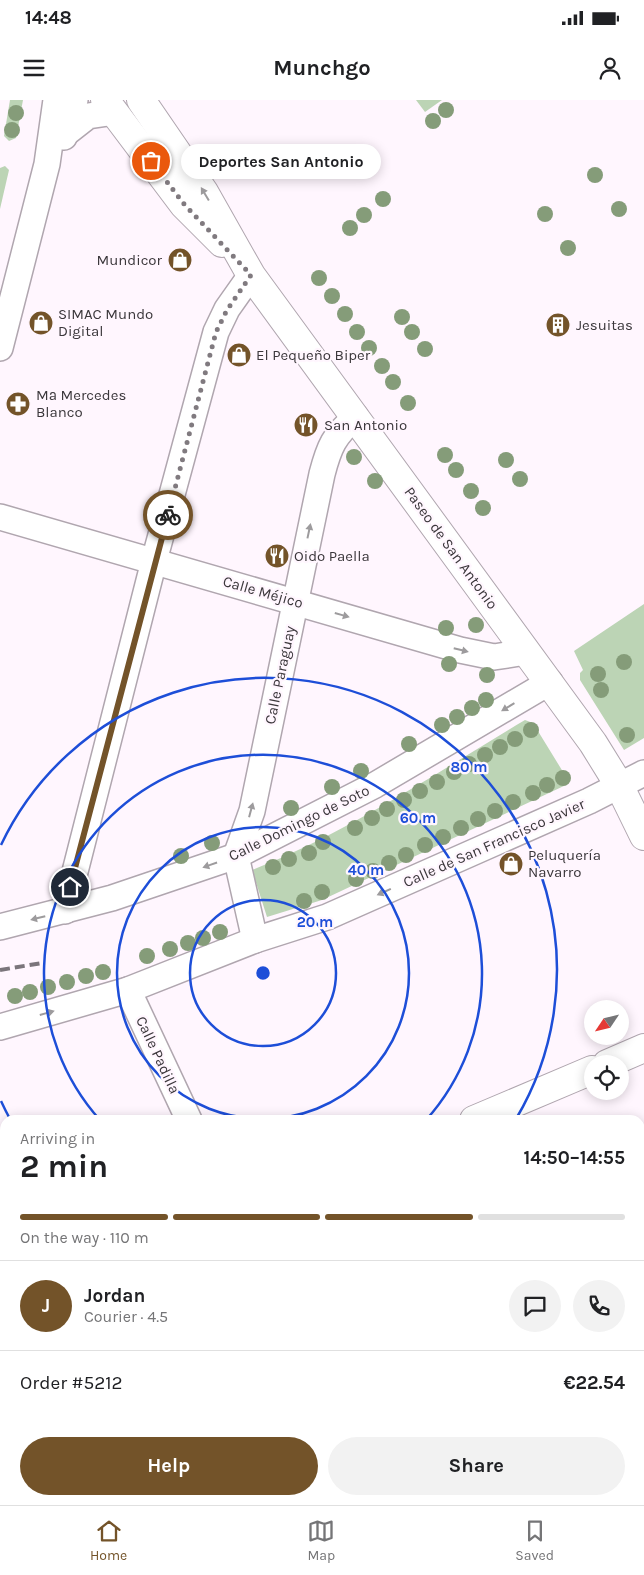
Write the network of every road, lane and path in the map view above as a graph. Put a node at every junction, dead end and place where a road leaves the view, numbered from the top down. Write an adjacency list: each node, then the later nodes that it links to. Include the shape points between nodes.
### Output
1 (56, 100): 6 (street)
2 (75, 100): 5 (street)
3 (141, 100): 7 (main road, Paseo de San Antonio, one-way to 3, via 204,192)
4 (110, 106): 5 (street, via 88,116); 7 (main road, Paseo de San Antonio, via 184,204)
5 (65, 134): 6 (street)
6 (47, 164): 8 (street)
7 (249, 271): 9 (main road, Paseo de San Antonio); 11 (street, via 216,332)
8 (0, 348)
9 (356, 417): 12 (street, Calle Paraguay, one-way to 9, via 329,447); 13 (main road, Paseo de San Antonio)
10 (0, 517): 11 (street, Calle Méjico)
11 (154, 561): 12 (street, Calle Méjico); 19 (street)
12 (295, 602): 13 (street, Calle Méjico, one-way to 13, via 460,650 494,657); 18 (street, Calle Paraguay, one-way to 12, via 252,811)
13 (526, 652): 14 (main road, Paseo de San Antonio)
14 (550, 682): 16 (main road, Paseo de San Antonio); 18 (street, Calle Domingo de Soto, one-way to 18, via 375,785)
15 (644, 773): 16 (street, Calle de San Francisco Javier)
16 (619, 785): 17 (main road, Paseo de San Antonio); 21 (street, Calle de San Francisco Javier, one-way to 21, via 327,917)
17 (644, 836)
18 (236, 856): 19 (street, Calle Domingo de Soto, one-way to 19); 21 (street)
19 (65, 911): 20 (street, Calle Domingo de Soto, one-way to 20)
20 (0, 927)
21 (255, 940): 22 (street, Calle de San Francisco Javier)
22 (128, 990): 23 (street, Calle de San Francisco Javier, one-way to 22); 27 (street, Calle Padilla)
23 (0, 1027)
24 (644, 1048): 25 (main road)
25 (628, 1055)
26 (584, 1073): 28 (main road)
27 (187, 1115)
28 (486, 1115)

